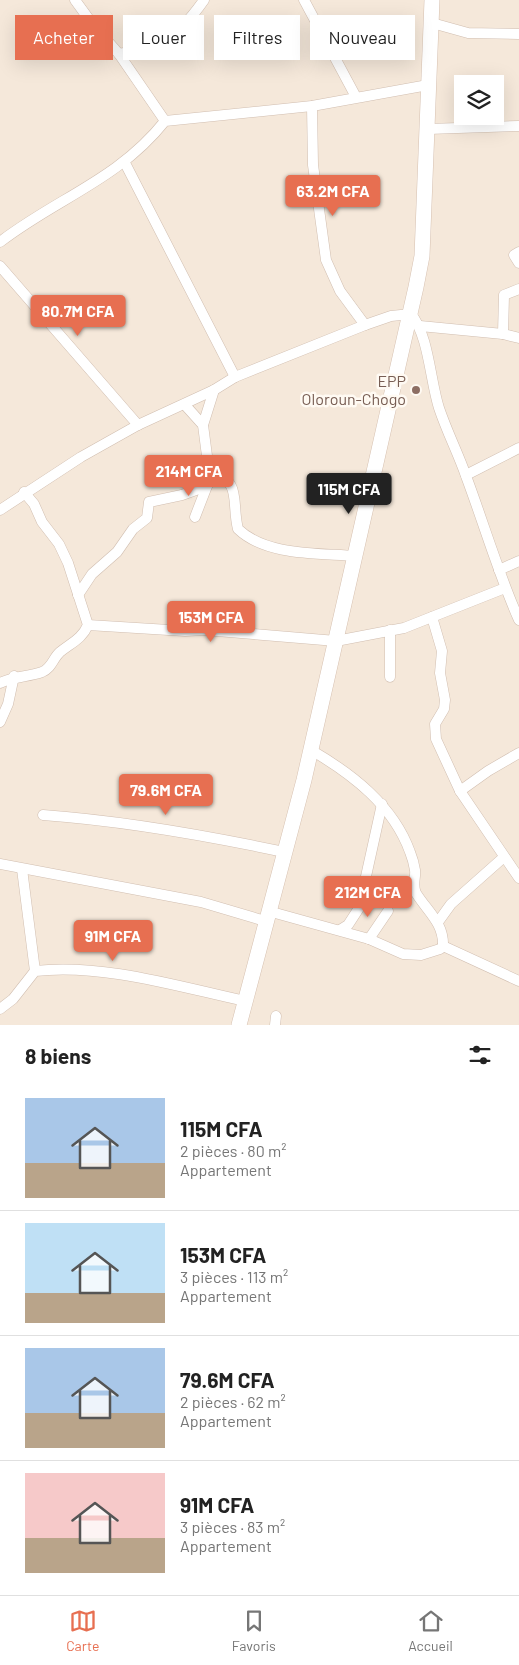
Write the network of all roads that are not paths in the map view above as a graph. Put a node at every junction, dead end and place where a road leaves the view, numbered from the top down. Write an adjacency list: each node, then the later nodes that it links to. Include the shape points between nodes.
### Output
1 (75, 0): 7 (street)
2 (204, 0): 7 (street, via 174,36 143,50)
3 (304, 0): 9 (street)
4 (432, 0): 5 (street)
5 (432, 23): 6 (street, via 468,33); 8 (street)
6 (519, 34)
7 (119, 54): 11 (street)
8 (428, 85): 9 (street); 13 (street)
9 (356, 97): 10 (street)
10 (312, 106): 11 (street); 21 (street, via 312,165 326,260 340,291)
11 (165, 121): 14 (street, via 149,141)
12 (519, 126): 13 (street)
13 (428, 129): 20 (street, via 422,256)
14 (125, 162): 15 (street, via 62,204 20,226); 24 (street)
15 (0, 242)
16 (519, 252): 17 (street, via 514,255)
17 (519, 263)
18 (0, 266): 28 (street)
19 (519, 289): 22 (street, via 504,296)
20 (415, 320): 21 (street, via 391,316); 22 (street); 31 (street, via 446,430); 36 (street)
21 (365, 325): 24 (street)
22 (503, 334): 23 (street)
23 (519, 338)
24 (235, 377): 25 (street)
25 (214, 390): 26 (street); 27 (street)
26 (185, 405): 27 (street); 28 (street)
27 (203, 424): 30 (street)
28 (138, 425): 33 (street)
29 (519, 448): 31 (street)
30 (209, 475): 32 (street); 36 (street, via 224,476 231,484 238,528 251,539 293,552)
31 (466, 475): 38 (street)
32 (207, 486): 35 (street); 40 (street, via 149,502 147,518 92,574)
33 (24, 492): 34 (street); 40 (street, via 59,544)
34 (0, 510)
35 (194, 517)
36 (355, 556): 45 (street)
37 (519, 561): 38 (street)
38 (499, 570): 39 (street)
39 (505, 588): 41 (street); 42 (street)
40 (78, 595): 43 (street)
41 (432, 617): 44 (street); 52 (street, via 442,651 440,673 445,700 444,709 436,719 436,739)
42 (519, 620)
43 (88, 625): 45 (street, via 205,630); 46 (street, via 80,638 59,653 44,672)
44 (390, 630): 45 (street); 47 (street)
45 (336, 641): 50 (street)
46 (14, 676): 48 (street); 49 (street)
47 (390, 677)
48 (0, 683)
49 (0, 722)
50 (311, 750): 53 (street, via 346,770); 55 (street)
51 (519, 753): 52 (street)
52 (460, 791): 56 (street)
53 (382, 804): 62 (street, via 409,850 415,871 415,891); 63 (street, via 359,908 348,926)
54 (44, 815): 55 (street, via 166,828)
55 (284, 852): 61 (street)
56 (504, 857): 59 (street); 62 (street, via 451,904)
57 (0, 864): 58 (street)
58 (22, 869): 61 (street); 66 (street)
59 (519, 878)
60 (388, 911): 64 (street)
61 (266, 916): 63 (street); 68 (street)
62 (438, 922): 65 (street)
63 (340, 930): 64 (street)
64 (369, 938): 65 (street, via 403,954 421,954)
65 (443, 946): 67 (street)
66 (35, 971): 68 (street, via 96,972); 69 (street, via 13,999)
67 (519, 981)
68 (245, 1000): 70 (street)
69 (0, 1009)
70 (239, 1025)

